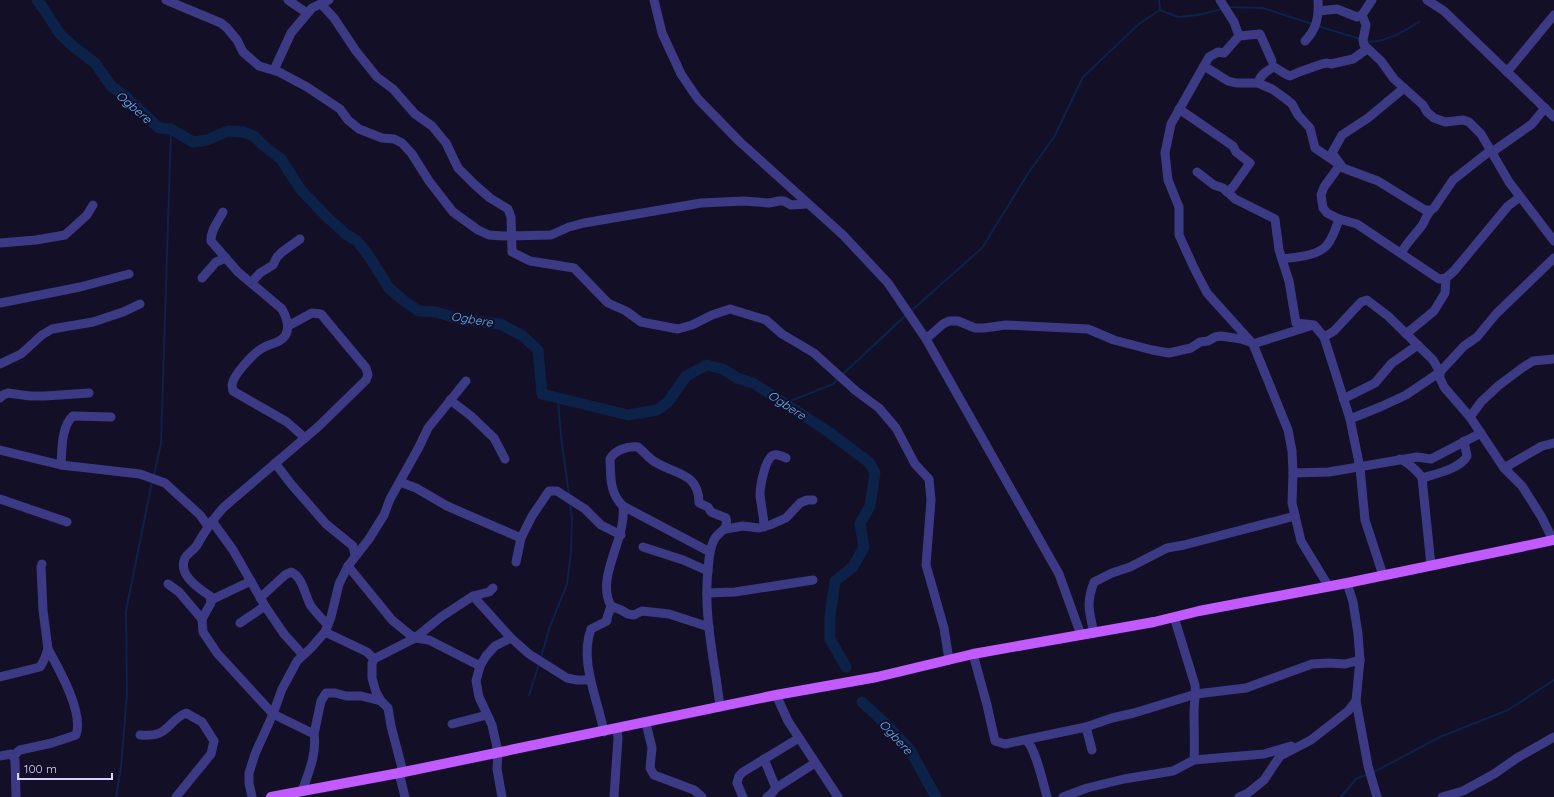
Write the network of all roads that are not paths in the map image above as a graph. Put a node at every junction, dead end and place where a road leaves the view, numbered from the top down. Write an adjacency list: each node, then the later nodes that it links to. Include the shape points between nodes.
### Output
1 (166, 0): 18 (street, via 221,23 251,60 259,66)
2 (288, 0): 10 (street)
3 (654, 0): 30 (street, via 662,33 681,74 698,99)
4 (1220, 0): 13 (street, via 1234,22)
5 (1318, 0): 9 (street)
6 (1372, 0): 11 (street)
7 (1427, 0): 19 (street, via 1444,11)
8 (325, 2): 10 (street); 35 (street, via 356,51 377,77 393,89 415,114 432,126 446,143 458,168 490,198 508,209)
9 (1319, 11): 11 (street, via 1337,9 1354,17); 14 (street, via 1314,30)
10 (307, 13): 18 (street, via 291,33)
11 (1362, 15): 15 (street, via 1366,25 1362,40)
12 (1554, 15): 19 (street)
13 (1239, 36): 16 (street, via 1260,34); 17 (street, via 1224,52 1212,55)
14 (1305, 41)
15 (1367, 49): 20 (street, via 1353,59 1331,64 1327,62 1290,76 1284,75 1274,67 1259,78); 21 (street)
16 (1272, 62)
17 (1204, 66): 20 (street, via 1232,82); 23 (street)
18 (274, 70): 35 (street, via 340,109 359,129 402,143 453,212 463,221 489,235)
19 (1507, 72): 22 (street)
20 (1258, 83): 26 (street, via 1272,89 1292,104 1312,132 1316,148)
21 (1404, 88): 25 (street, via 1434,118 1445,122 1469,122 1481,134); 26 (street, via 1368,118 1342,135 1332,153)
22 (1545, 108): 24 (street); 25 (street, via 1532,124)
23 (1179, 109): 28 (street, via 1233,146 1236,152 1250,163); 54 (street, via 1171,124 1165,153 1168,180 1179,207 1179,235 1206,293)
24 (1554, 117)
25 (1491, 151): 29 (street); 32 (street, via 1453,180)
26 (1340, 165): 32 (street, via 1356,174 1378,181 1425,210); 34 (street, via 1321,195 1323,208 1327,214)
27 (1197, 172): 28 (street)
28 (1227, 192): 42 (street, via 1235,199 1275,219)
29 (1520, 197): 37 (street); 45 (street, via 1508,206)
30 (806, 204): 35 (street, via 744,200 701,203 569,227 551,235); 53 (street, via 843,235 888,283)
31 (93, 206): 38 (street, via 65,235)
32 (1430, 210): 39 (street)
33 (223, 212): 40 (street, via 210,237 215,247)
34 (1339, 219): 39 (street, via 1357,224); 42 (street, via 1326,246 1311,254)
35 (513, 236): 127 (street, via 512,252 530,261 574,268 608,303 626,311 641,322 678,329 730,309 766,320 786,337 814,353 879,408 896,428 915,464 930,479 926,565 944,628)
36 (300, 239): 46 (street, via 282,252 274,265 260,273)
37 (1554, 242)
38 (0, 243)
39 (1401, 253): 45 (street, via 1439,279)
40 (226, 258): 44 (street, via 216,262); 46 (street)
41 (1554, 258): 58 (street)
42 (1282, 259): 49 (street, via 1289,281 1296,322)
43 (130, 274): 47 (street)
44 (202, 278)
45 (1446, 278): 51 (street, via 1445,293 1434,311)
46 (251, 283): 50 (street, via 282,309 287,317)
47 (0, 303)
48 (140, 304): 57 (street, via 93,322 52,329 21,354)
49 (1314, 325): 52 (street); 54 (street)
50 (288, 326): 68 (street, via 285,337 261,349 236,375 232,386 233,391 286,422); 68 (street, via 312,313 321,314 366,368 368,374 366,380)
51 (1406, 334): 52 (street, via 1367,300 1361,302 1334,331); 55 (street)
52 (1324, 337): 62 (street)
53 (926, 339): 54 (street, via 943,324 958,321 975,328 1006,325 1088,329 1114,340 1170,353 1221,336); 120 (street, via 1059,574)
54 (1253, 344): 79 (street, via 1288,430)
55 (1418, 345): 58 (street, via 1433,360); 62 (street, via 1392,363 1375,384)
56 (1554, 359): 65 (street, via 1533,361 1522,368 1481,402)
57 (0, 364)
58 (1440, 372): 65 (street, via 1444,387); 66 (street, via 1406,395)
59 (466, 381): 63 (street)
60 (89, 393): 61 (street, via 30,396 8,393)
61 (0, 398)
62 (1343, 399): 66 (street)
63 (450, 400): 73 (street, via 494,438); 81 (street, via 428,428)
64 (111, 417): 76 (street, via 73,416 68,420)
65 (1470, 417): 67 (street)
66 (1350, 419): 77 (street)
67 (1481, 433): 69 (street); 78 (street)
68 (305, 438): 75 (street)
69 (1464, 441): 74 (street, via 1431,459); 80 (street, via 1467,456 1465,460 1448,470)
70 (1554, 443): 78 (street, via 1542,446)
71 (0, 450): 76 (street)
72 (786, 458): 88 (street, via 779,455 768,458 760,494)
73 (505, 459)
74 (1400, 459): 77 (street); 80 (street, via 1420,473)
75 (275, 463): 87 (street); 95 (street, via 326,524 353,546)
76 (61, 465): 87 (street, via 140,474 165,483)
77 (1360, 468): 79 (street); 101 (street, via 1365,520)
78 (1504, 468): 92 (street, via 1522,486)
79 (1293, 473): 85 (street, via 1292,503)
80 (1422, 478): 98 (street)
81 (400, 482): 91 (street, via 447,506); 95 (street, via 384,515)
82 (0, 499): 86 (street)
83 (813, 500): 88 (street, via 800,503 786,518)
84 (623, 506): 89 (street, via 611,487 610,459 626,447 638,447 652,460 690,478 697,486 700,503 711,512 726,518); 90 (street); 94 (street)
85 (1295, 516): 106 (street, via 1301,541); 119 (street, via 1167,548 1094,582 1089,598 1089,613)
86 (67, 522)
87 (210, 523): 103 (street, via 233,550); 111 (street, via 184,560 184,567 191,582 210,596)
88 (764, 527): 89 (street)
89 (726, 528): 94 (street, via 714,539)
90 (621, 535): 91 (street, via 601,525 585,508 557,491 549,491); 113 (street, via 606,581)
91 (521, 538): 96 (street)
92 (1554, 540): 98 (main road)
93 (643, 547): 100 (street)
94 (710, 552): 100 (street)
95 (355, 555): 99 (street)
96 (516, 562)
97 (42, 564): 123 (street, via 43,610)
98 (1431, 565): 101 (main road)
99 (348, 566): 118 (street, via 339,584); 121 (street, via 392,620)
100 (708, 571): 108 (street)
101 (1383, 575): 104 (main road)
102 (813, 580): 108 (street, via 735,592)
103 (251, 581): 110 (street); 111 (street)
104 (1347, 583): 106 (main road); 128 (street, via 1353,602)
105 (168, 584): 115 (street, via 179,592)
106 (1329, 587): 114 (main road)
107 (493, 588): 109 (street)
108 (707, 592): 117 (street)
109 (473, 596): 121 (street); 122 (street)
110 (260, 598): 112 (street); 118 (street, via 285,574 294,573)
111 (211, 600): 115 (street)
112 (265, 606): 116 (street); 125 (street)
113 (611, 606): 117 (street, via 634,615 642,611 669,614); 131 (street, via 607,621 593,627 588,636)
114 (1174, 617): 119 (main road); 132 (street, via 1190,664)
115 (202, 619): 137 (street, via 203,632 217,653)
116 (240, 623)
117 (709, 627): 136 (street)
118 (326, 629): 125 (street); 126 (street)
119 (1094, 633): 120 (main road)
120 (1081, 635): 124 (main road)
121 (415, 638): 126 (street); 129 (street, via 429,640)
122 (511, 638): 129 (street, via 495,646); 131 (street, via 529,654 567,678)
123 (48, 649): 130 (street, via 40,667); 153 (street, via 74,706 78,728 76,735 20,750)
124 (973, 654): 127 (main road); 148 (street, via 995,741 1005,744)
125 (303, 656): 137 (street, via 297,661 282,689)
126 (374, 659): 134 (street, via 372,678)
127 (949, 660): 133 (main road, via 877,677)
128 (1360, 660): 132 (street, via 1345,664 1312,664 1246,688); 135 (street)
129 (480, 666): 138 (street, via 476,681)
130 (0, 676)
131 (590, 680): 143 (street)
132 (1196, 694): 141 (street); 155 (street)
133 (776, 695): 136 (main road); 147 (street)
134 (381, 701): 144 (street, via 361,696 326,693 321,701); 157 (street, via 388,708)
135 (1356, 701): 149 (street, via 1348,711); 174 (street, via 1368,766)
136 (720, 707): 139 (main road)
137 (273, 714): 144 (street); 162 (street, via 249,773)
138 (487, 716): 140 (street); 151 (street, via 492,725)
139 (646, 723): 142 (main road); 167 (street, via 652,748 650,768 654,775 694,790)
140 (452, 724)
141 (1086, 727): 148 (street); 150 (street)
142 (617, 729): 143 (main road); 166 (street)
143 (604, 732): 151 (main road)
144 (314, 734): 159 (street, via 312,763)
145 (140, 735): 161 (street, via 150,736 165,731 186,713 202,722 214,741 211,754)
146 (1554, 737): 175 (street, via 1463,791)
147 (799, 738): 154 (street); 156 (street)
148 (1027, 740): 171 (street, via 1034,752)
149 (1311, 740): 155 (street, via 1264,754); 173 (street, via 1280,756 1264,780)
150 (1092, 750)
151 (498, 752): 157 (main road); 165 (street)
152 (0, 756): 153 (street)
153 (13, 756): 160 (street)
154 (764, 759): 158 (street); 168 (street, via 739,776 737,782)
155 (1194, 760): 172 (street, via 1173,771 1124,779)
156 (815, 763): 158 (street); 170 (street)
157 (401, 773): 159 (main road); 164 (street)
158 (776, 788): 169 (street)
159 (302, 791): 163 (main road)
160 (16, 797)
161 (176, 797)
162 (252, 797)
163 (271, 797)
164 (405, 797)
165 (502, 797)
166 (614, 797)
167 (702, 797)
168 (744, 797)
169 (767, 797)
170 (838, 797)
171 (1048, 797)
172 (1063, 797)
173 (1239, 797)
174 (1377, 797)
175 (1442, 797)

